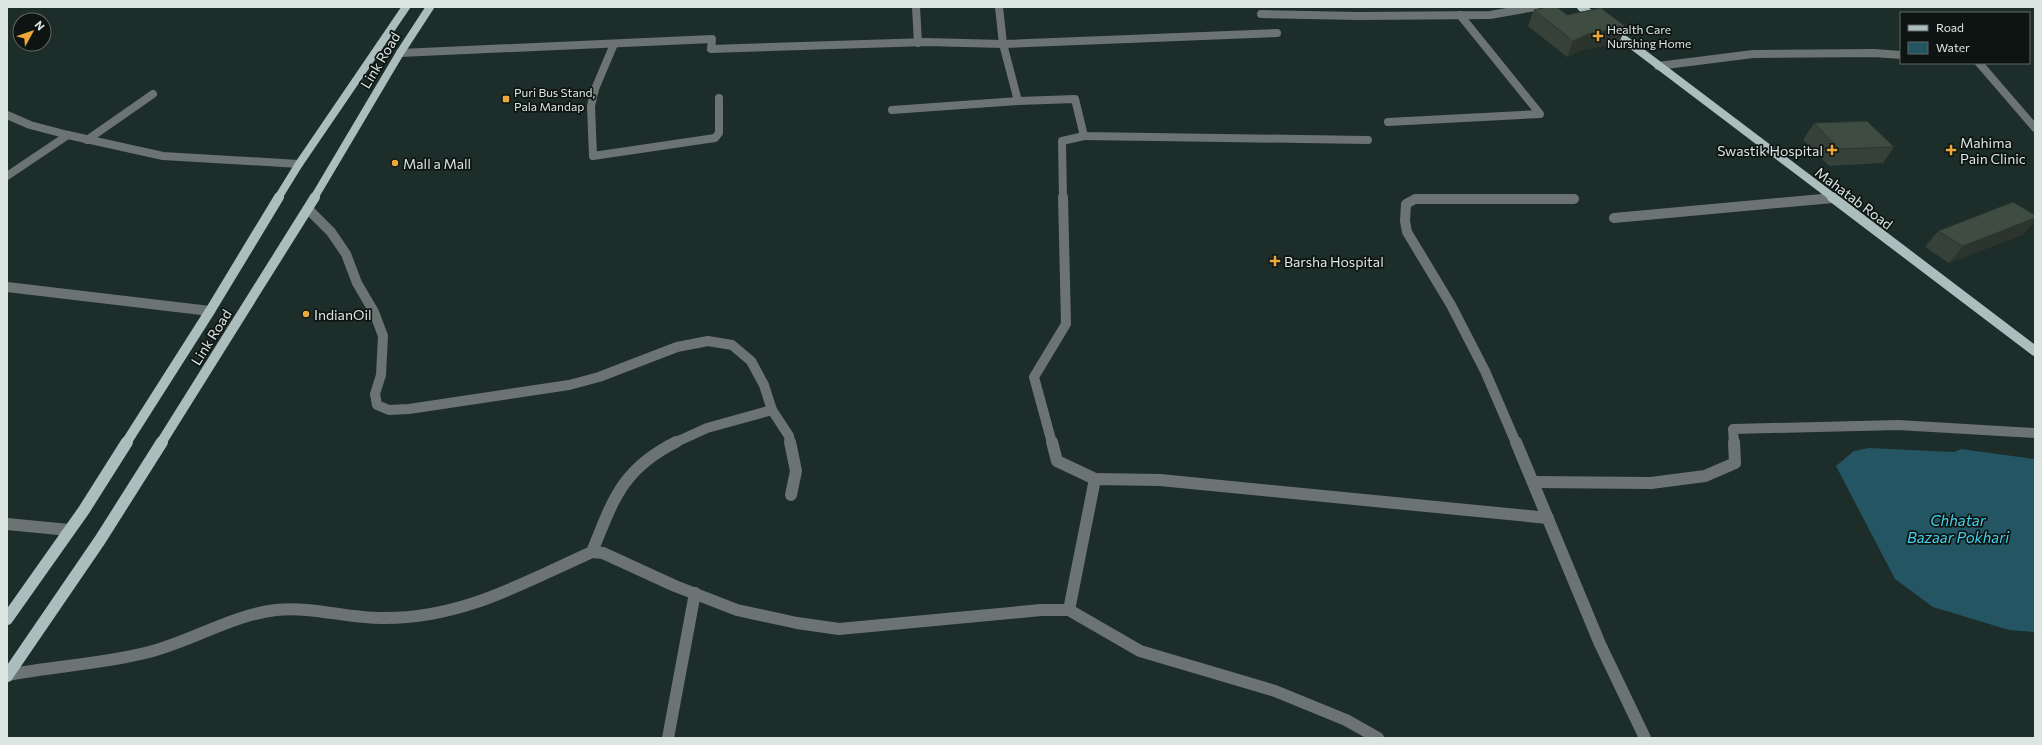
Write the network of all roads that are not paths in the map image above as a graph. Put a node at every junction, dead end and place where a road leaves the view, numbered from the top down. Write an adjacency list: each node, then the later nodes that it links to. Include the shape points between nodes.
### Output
1 (406, 7): 28 (main road, Link Road)
2 (430, 7): 13 (main road, Link Road)
3 (916, 7): 10 (street)
4 (999, 7): 12 (street)
5 (1534, 7): 8 (street, via 1490,15)
6 (1581, 7): 16 (main road, Mahatab Road)
7 (1261, 14): 8 (street)
8 (1460, 15): 22 (street, via 1540,114)
9 (1277, 33): 12 (street)
10 (918, 43): 11 (street, via 711,48 712,40); 12 (street)
11 (614, 44): 13 (street); 18 (street, via 595,89 591,106 593,156 715,138 719,133)
12 (1003, 44): 19 (street)
13 (400, 53): 32 (main road, Link Road)
14 (1900, 55): 16 (street, via 1753,54)
15 (1980, 64): 23 (street)
16 (1658, 66): 30 (main road, Mahatab Road)
17 (153, 94): 26 (street)
18 (719, 98)
19 (1018, 101): 20 (street); 25 (street, via 1075,99)
20 (892, 110)
21 (7, 115): 24 (street, via 30,125)
22 (1388, 122)
23 (2035, 128)
24 (68, 135): 26 (street); 29 (street)
25 (1084, 136): 27 (street); 39 (street, via 1062,142 1066,324 1034,376 1057,461)
26 (87, 140): 28 (street, via 163,156)
27 (1368, 140)
28 (299, 164): 35 (main road, Link Road)
29 (7, 176)
30 (1833, 198): 33 (street); 36 (main road, Mahatab Road)
31 (1574, 199): 40 (street, via 1415,199 1406,204 1404,221 1407,232 1451,305 1485,371)
32 (308, 209): 37 (street, via 331,232 346,254 383,336 381,375 374,394 377,405 389,410 409,409 569,385 599,377 677,347 708,341 732,345 751,361 764,385); 49 (main road, Link Road, via 100,540)
33 (1614, 218)
34 (7, 287): 35 (street)
35 (210, 311): 44 (main road, Link Road)
36 (2035, 351)
37 (772, 410): 41 (street, via 789,436 796,470); 45 (street, via 732,419 694,433 637,466 617,492)
38 (2034, 435): 40 (street, via 1898,425 1733,429 1735,463 1705,476 1651,483)
39 (1095, 479): 42 (street, via 1160,480); 47 (street)
40 (1533, 482): 42 (street)
41 (791, 495)
42 (1548, 518): 52 (street, via 1600,644)
43 (7, 524): 44 (street)
44 (69, 530): 48 (main road, Link Road)
45 (592, 552): 46 (street, via 603,553); 49 (street, via 480,602 428,615 373,618 325,611 277,610 253,615 150,652)
46 (695, 593): 47 (street, via 737,610 840,629 1041,610); 50 (street)
47 (1069, 610): 51 (street, via 1140,651 1275,691 1346,720)
48 (7, 619)
49 (7, 675)
50 (668, 738)
51 (1378, 738)
52 (1645, 738)

